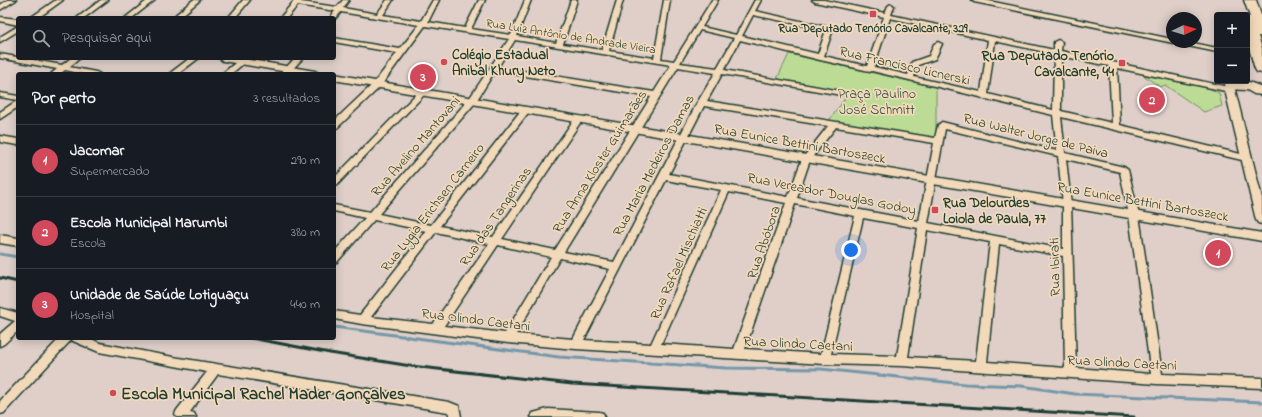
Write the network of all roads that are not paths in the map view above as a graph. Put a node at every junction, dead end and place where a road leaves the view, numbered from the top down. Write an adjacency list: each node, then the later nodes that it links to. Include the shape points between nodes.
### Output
1 (13, 0): 23 (street)
2 (60, 0): 27 (street)
3 (105, 0): 28 (street)
4 (152, 0): 29 (street)
5 (197, 0): 30 (street)
6 (247, 0): 31 (street)
7 (346, 0): 24 (street)
8 (390, 0): 34 (street)
9 (436, 0): 37 (street)
10 (482, 0): 41 (street)
11 (528, 0): 44 (street, Rua Avelino Mantovani)
12 (574, 0): 51 (street)
13 (620, 0): 55 (street)
14 (667, 0): 65 (street)
15 (715, 0): 38 (street, Rua Anna Kloster Guimarães)
16 (758, 0): 25 (street, Rua Maria Medeiros Damas)
17 (815, 0): 26 (street)
18 (974, 0): 20 (street)
19 (298, 1): 24 (street, Rua Luiz Antônio de Andrade Vieira); 32 (street)
20 (1009, 4): 48 (street)
21 (891, 6): 26 (street)
22 (1244, 7): 42 (highway)
23 (0, 8)
24 (340, 9): 33 (street); 34 (street, Rua Luiz Antônio de Andrade Vieira)
25 (751, 12): 43 (street, Rua Maria Medeiros Damas); 58 (street, via 830,29)
26 (888, 15): 45 (street); 71 (street)
27 (36, 16)
28 (83, 16)
29 (131, 16)
30 (177, 16)
31 (233, 16)
32 (285, 16)
33 (335, 16)
34 (379, 16): 37 (street, Rua Luiz Antônio de Andrade Vieira)
35 (0, 19): 36 (street)
36 (16, 22)
37 (423, 24): 41 (street, Rua Luiz Antônio de Andrade Vieira); 54 (street)
38 (699, 28): 43 (street, Rua Francisco Licnerski); 66 (street, Rua Anna Kloster Guimarães)
39 (16, 29): 46 (street)
40 (1250, 30): 70 (highway)
41 (467, 31): 44 (street, Rua Luiz Antônio de Andrade Vieira)
42 (1262, 36)
43 (737, 37): 58 (street, Rua Francisco Licnerski); 72 (street, Rua Maria Medeiros Damas)
44 (513, 38): 51 (street, Rua Luiz Antônio de Andrade Vieira); 69 (street, Rua Avelino Mantovani)
45 (992, 38): 56 (street); 88 (street)
46 (0, 40)
47 (336, 40): 54 (street)
48 (1166, 40)
49 (1058, 42): 56 (street, Rua Ibirati)
50 (938, 44): 79 (street, via 932,57 915,64)
51 (559, 45): 55 (street, Rua Luiz Antônio de Andrade Vieira)
52 (1202, 47): 53 (street)
53 (1214, 49)
54 (402, 52): 81 (street)
55 (605, 53): 65 (street, Rua Luiz Antônio de Andrade Vieira)
56 (1058, 53): 67 (street); 94 (street, Rua Ibirati)
57 (0, 56): 59 (street)
58 (820, 58): 71 (street, Rua Francisco Licnerski)
59 (16, 59)
60 (21, 60): 68 (street)
61 (73, 60): 68 (street)
62 (191, 60): 75 (street)
63 (244, 60): 76 (street); 77 (street)
64 (297, 60): 77 (street)
65 (657, 61): 66 (street, Rua Luiz Antônio de Andrade Vieira)
66 (676, 65): 72 (street, Rua Luiz Antônio de Andrade Vieira); 87 (street, Rua Anna Kloster Guimarães)
67 (1113, 65): 82 (street); 99 (street)
68 (63, 68): 73 (street); 74 (street)
69 (493, 68): 87 (street); 90 (street, Rua Avelino Mantovani)
70 (1262, 69)
71 (869, 70): 79 (street, Rua Francisco Licnerski)
72 (719, 71): 85 (street, Rua Luiz Antônio de Andrade Vieira); 91 (street, Rua Maria Medeiros Damas)
73 (58, 72)
74 (85, 72)
75 (176, 72)
76 (229, 72)
77 (286, 72)
78 (336, 77): 81 (street, Rua Eunice Bettini Bartoszeck)
79 (910, 79): 88 (street, Rua Francisco Licnerski)
80 (1250, 84): 83 (highway)
81 (377, 85): 84 (street, Rua Eunice Bettini Bartoszeck); 97 (street)
82 (1232, 86): 83 (highway, via 1249,86); 106 (street)
83 (1261, 92)
84 (422, 93): 90 (street, Rua Eunice Bettini Bartoszeck); 109 (street)
85 (841, 94)
86 (0, 95): 89 (street)
87 (656, 95): 100 (street, Rua Anna Kloster Guimarães)
88 (984, 96): 94 (street, Rua Francisco Licnerski)
89 (16, 98)
90 (472, 101): 93 (street, Rua Eunice Bettini Bartoszeck); 117 (street, Rua Avelino Mantovani)
91 (702, 103): 98 (street); 101 (street, Rua Maria Medeiros Damas)
92 (16, 104): 95 (street)
93 (525, 111): 96 (street, Rua Eunice Bettini Bartoszeck); 120 (street, Rua Lygia Erichsen Carneiro)
94 (1057, 114): 99 (street, Rua Francisco Licnerski); 105 (street, Rua Ibirati)
95 (0, 116)
96 (578, 120): 100 (street, Rua Eunice Bettini Bartoszeck); 125 (street, Rua das Tangerinas)
97 (336, 124)
98 (834, 124): 103 (street); 107 (street, Rua Abóbora)
99 (1116, 127): 106 (street, Rua Francisco Licnerski)
100 (634, 130): 101 (street, Rua Eunice Bettini Bartoszeck); 127 (street, Rua Anna Kloster Guimarães)
101 (683, 138): 107 (street, Rua Eunice Bettini Bartoszeck); 108 (street, Rua Maria Medeiros Damas)
102 (0, 139): 104 (street)
103 (938, 141): 105 (street, Rua Walter Jorge de Paiva, via 942,125); 110 (street)
104 (16, 142)
105 (1060, 154): 113 (street, Rua Ibirati); 116 (street, Rua Walter Jorge de Paiva, via 1124,170)
106 (1246, 158): 118 (street)
107 (806, 159): 110 (street, Rua Eunice Bettini Bartoszeck); 112 (street, Rua Abóbora)
108 (663, 176): 111 (street, Rua Vereador Douglas Godoy); 129 (street, Rua Maria Medeiros Damas)
109 (336, 181)
110 (932, 181): 113 (street, Rua Eunice Bettini Bartoszeck); 119 (street)
111 (726, 188): 112 (street, Rua Vereador Douglas Godoy); 141 (street, Rua Rafael Mischiatti)
112 (792, 200): 115 (street, Rua Vereador Douglas Godoy); 142 (street, Rua Abóbora)
113 (1067, 204): 116 (street, Rua Eunice Bettini Bartoszeck); 126 (street, Rua Ibirati)
114 (336, 208): 117 (street)
115 (860, 213): 119 (street, Rua Vereador Douglas Godoy); 143 (street)
116 (1134, 215): 121 (street, Rua Eunice Bettini Bartoszeck); 148 (street)
117 (371, 216): 120 (street); 128 (street, Rua Avelino Mantovani)
118 (1262, 220)
119 (923, 225): 124 (street, Rua Vereador Douglas Godoy); 144 (street)
120 (432, 229): 125 (street); 133 (street, Rua Lygia Erichsen Carneiro)
121 (1262, 237)
122 (0, 239): 123 (street)
123 (16, 239)
124 (995, 239): 126 (street, Rua Vereador Douglas Godoy); 145 (street)
125 (494, 242): 127 (street); 135 (street, Rua das Tangerinas)
126 (1067, 252): 147 (street, Rua Ibirati)
127 (557, 254): 129 (street); 136 (street, Rua Anna Kloster Guimarães)
128 (336, 257)
129 (615, 266): 140 (street, Rua Maria Medeiros Damas)
130 (0, 312): 132 (street)
131 (336, 315): 133 (street, Rua Olindo Caetani)
132 (16, 316)
133 (362, 320): 135 (street, Rua Olindo Caetani)
134 (16, 326): 139 (street)
135 (436, 329): 136 (street, Rua Olindo Caetani)
136 (508, 338): 140 (street, Rua Olindo Caetani)
137 (65, 340): 150 (street)
138 (82, 340): 146 (street, via 99,347)
139 (0, 341)
140 (576, 344): 141 (street, Rua Olindo Caetani)
141 (654, 349): 142 (street, Rua Olindo Caetani)
142 (738, 353): 143 (street, Rua Olindo Caetani)
143 (825, 359): 144 (street, Rua Olindo Caetani)
144 (902, 361): 145 (street, Rua Olindo Caetani)
145 (981, 367): 147 (street, Rua Olindo Caetani)
146 (216, 369): 151 (street, via 449,407); 152 (street)
147 (1071, 373): 148 (street, Rua Olindo Caetani)
148 (1157, 379): 149 (street, Rua Olindo Caetani)
149 (1262, 383)
150 (0, 409)
151 (455, 413)
152 (185, 415)
153 (538, 416): 154 (street, via 548,414)
154 (599, 417)

